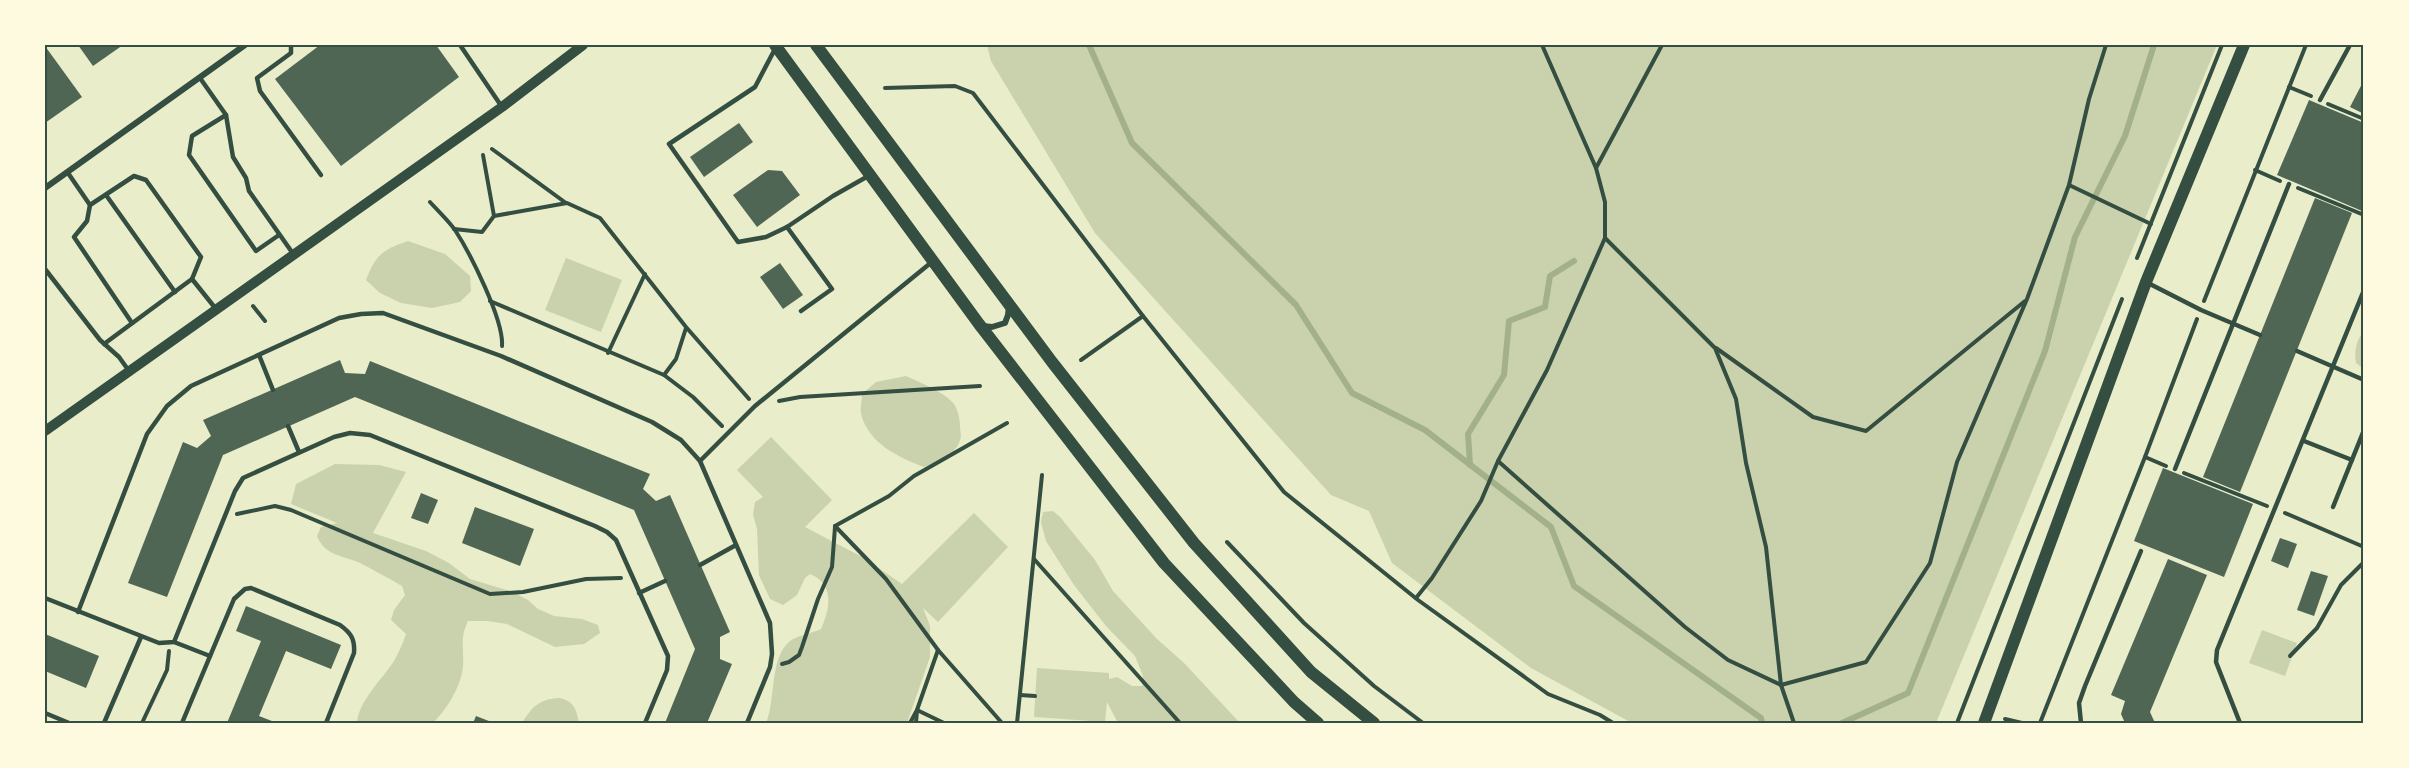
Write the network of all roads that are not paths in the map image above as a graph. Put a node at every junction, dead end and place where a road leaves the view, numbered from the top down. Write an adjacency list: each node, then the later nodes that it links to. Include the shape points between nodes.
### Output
1 (245, 45): 9 (street)
2 (291, 45): 14 (lane, via 291,53 257,78 260,92)
3 (460, 45): 11 (lane)
4 (583, 45): 11 (street)
5 (816, 45): 29 (main road)
6 (2244, 45): 26 (main road)
7 (2350, 45): 10 (lane)
8 (776, 46): 15 (main road); 20 (lane, via 755,87 669,144 738,242 766,237)
9 (200, 78): 12 (lane); 13 (street)
10 (2320, 100)
11 (502, 107): 22 (street)
12 (226, 115): 21 (lane, via 233,157 249,191); 21 (lane, via 192,136 189,155 256,251)
13 (68, 173): 17 (street); 19 (lane)
14 (321, 175)
15 (870, 175): 20 (lane); 23 (main road)
16 (2289, 184): 34 (lane)
17 (46, 187)
18 (106, 195): 19 (lane); 25 (lane, via 134,176 146,180 201,257); 28 (lane)
19 (90, 205): 32 (lane, via 87,221 74,237)
20 (787, 227): 31 (lane, via 832,289)
21 (279, 235): 22 (lane)
22 (294, 255): 30 (street)
23 (933, 261): 33 (main road); 49 (lane, via 755,406)
24 (45, 269): 36 (lane)
25 (192, 279): 28 (lane); 30 (lane)
26 (2146, 282): 34 (lane); 71 (main road)
27 (2364, 291): 39 (lane)
28 (175, 292): 32 (lane)
29 (1008, 301): 33 (street, via 1005,323 992,327); 70 (main road, via 1194,543 1311,672)
30 (217, 310): 40 (street)
31 (801, 311)
32 (132, 323): 36 (lane)
33 (980, 324): 69 (main road, via 1164,563)
34 (2233, 325): 35 (lane); 50 (lane)
35 (2260, 335)
36 (104, 344): 40 (lane)
37 (2297, 351): 39 (lane)
38 (259, 355): 42 (lane); 49 (lane, via 339,318 383,313 501,356 652,422 681,440); 58 (lane, via 191,386 167,406 147,434)
39 (2334, 365): 41 (lane); 46 (lane)
40 (129, 372): 45 (street)
41 (2364, 380)
42 (273, 390)
43 (288, 426): 47 (lane)
44 (2364, 430): 48 (lane)
45 (45, 431)
46 (2304, 441): 48 (lane); 73 (lane, via 2217,650 2216,662)
47 (299, 452): 56 (lane, via 334,436 370,435 607,532 616,540); 60 (lane, via 243,478)
48 (2352, 460): 51 (lane)
49 (700, 461): 52 (lane)
50 (2175, 469)
51 (2333, 507)
52 (736, 545): 54 (lane); 68 (lane, via 770,623 772,654 771,667)
53 (2142, 551): 72 (lane, via 2085,686 2079,704)
54 (700, 565)
55 (665, 581): 56 (lane)
56 (639, 593): 67 (lane, via 668,656 668,670)
57 (45, 598): 58 (lane)
58 (78, 612): 59 (lane)
59 (141, 637): 60 (lane, via 159,643); 64 (lane)
60 (172, 642): 61 (lane)
61 (210, 656): 65 (lane); 66 (lane, via 234,599 244,589 251,588 340,625 350,632 355,642 354,653)
62 (45, 713): 63 (lane)
63 (69, 723)
64 (104, 723)
65 (183, 723)
66 (326, 723)
67 (645, 723)
68 (747, 723)
69 (1318, 723)
70 (1374, 723)
71 (1984, 723)
72 (2081, 723)
73 (2241, 723)

